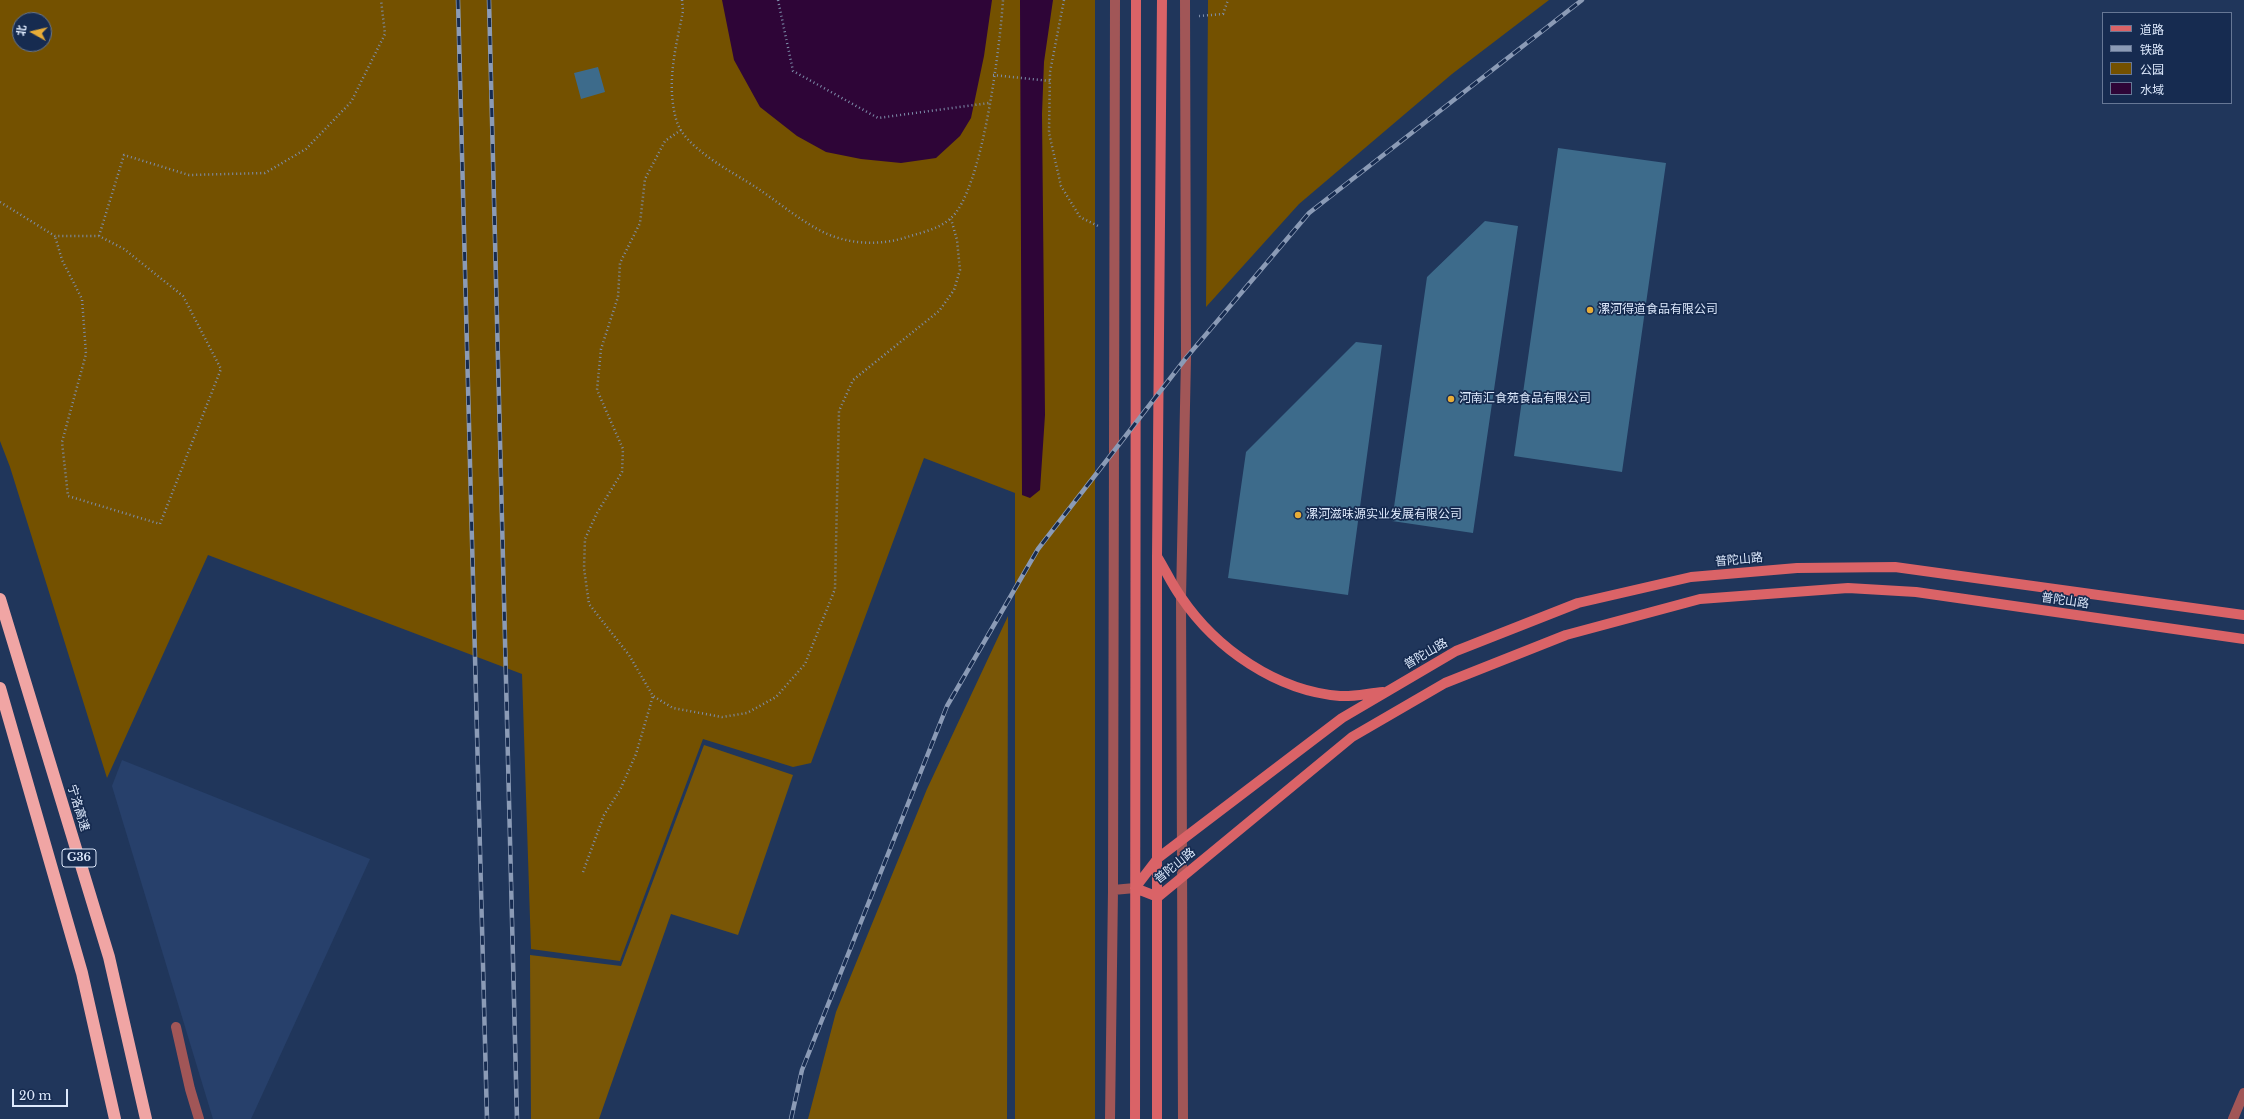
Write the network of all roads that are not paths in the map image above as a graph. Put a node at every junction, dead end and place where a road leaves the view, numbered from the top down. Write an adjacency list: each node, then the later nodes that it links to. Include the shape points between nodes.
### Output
1 (1115, 0): 16 (street)
2 (1136, 0): 15 (main road)
3 (1162, 0): 5 (main road)
4 (1185, 0): 6 (street, via 1186,358)
5 (1157, 557): 6 (main road); 13 (main road)
6 (1181, 598): 11 (main road, via 1202,623 1244,661 1287,685 1341,696); 12 (street)
7 (0, 600): 21 (highway, 宁洛高速 / G36, via 109,958)
8 (2244, 615): 11 (main road, 普陀山路, via 1895,566 1797,568 1698,576 1578,603 1456,651)
9 (2244, 640): 14 (main road, 普陀山路, via 1916,592 1848,588 1700,599 1566,635 1445,683 1352,738)
10 (0, 688): 20 (highway, G36, via 82,973)
11 (1387, 692): 12 (main road, 普陀山路, via 1342,718)
12 (1183, 839): 13 (main road, 普陀山路); 14 (street)
13 (1158, 858): 15 (main road, 普陀山路); 17 (main road)
14 (1183, 876): 17 (main road, 普陀山路); 26 (street)
15 (1135, 888): 16 (street); 17 (main road, 普陀山路); 24 (main road)
16 (1113, 890): 23 (street)
17 (1158, 897): 25 (main road)
18 (176, 1027): 22 (street)
19 (2244, 1093): 27 (street)
20 (115, 1119)
21 (146, 1119)
22 (199, 1119)
23 (1110, 1119)
24 (1134, 1119)
25 (1157, 1119)
26 (1183, 1119)
27 (2233, 1119)

